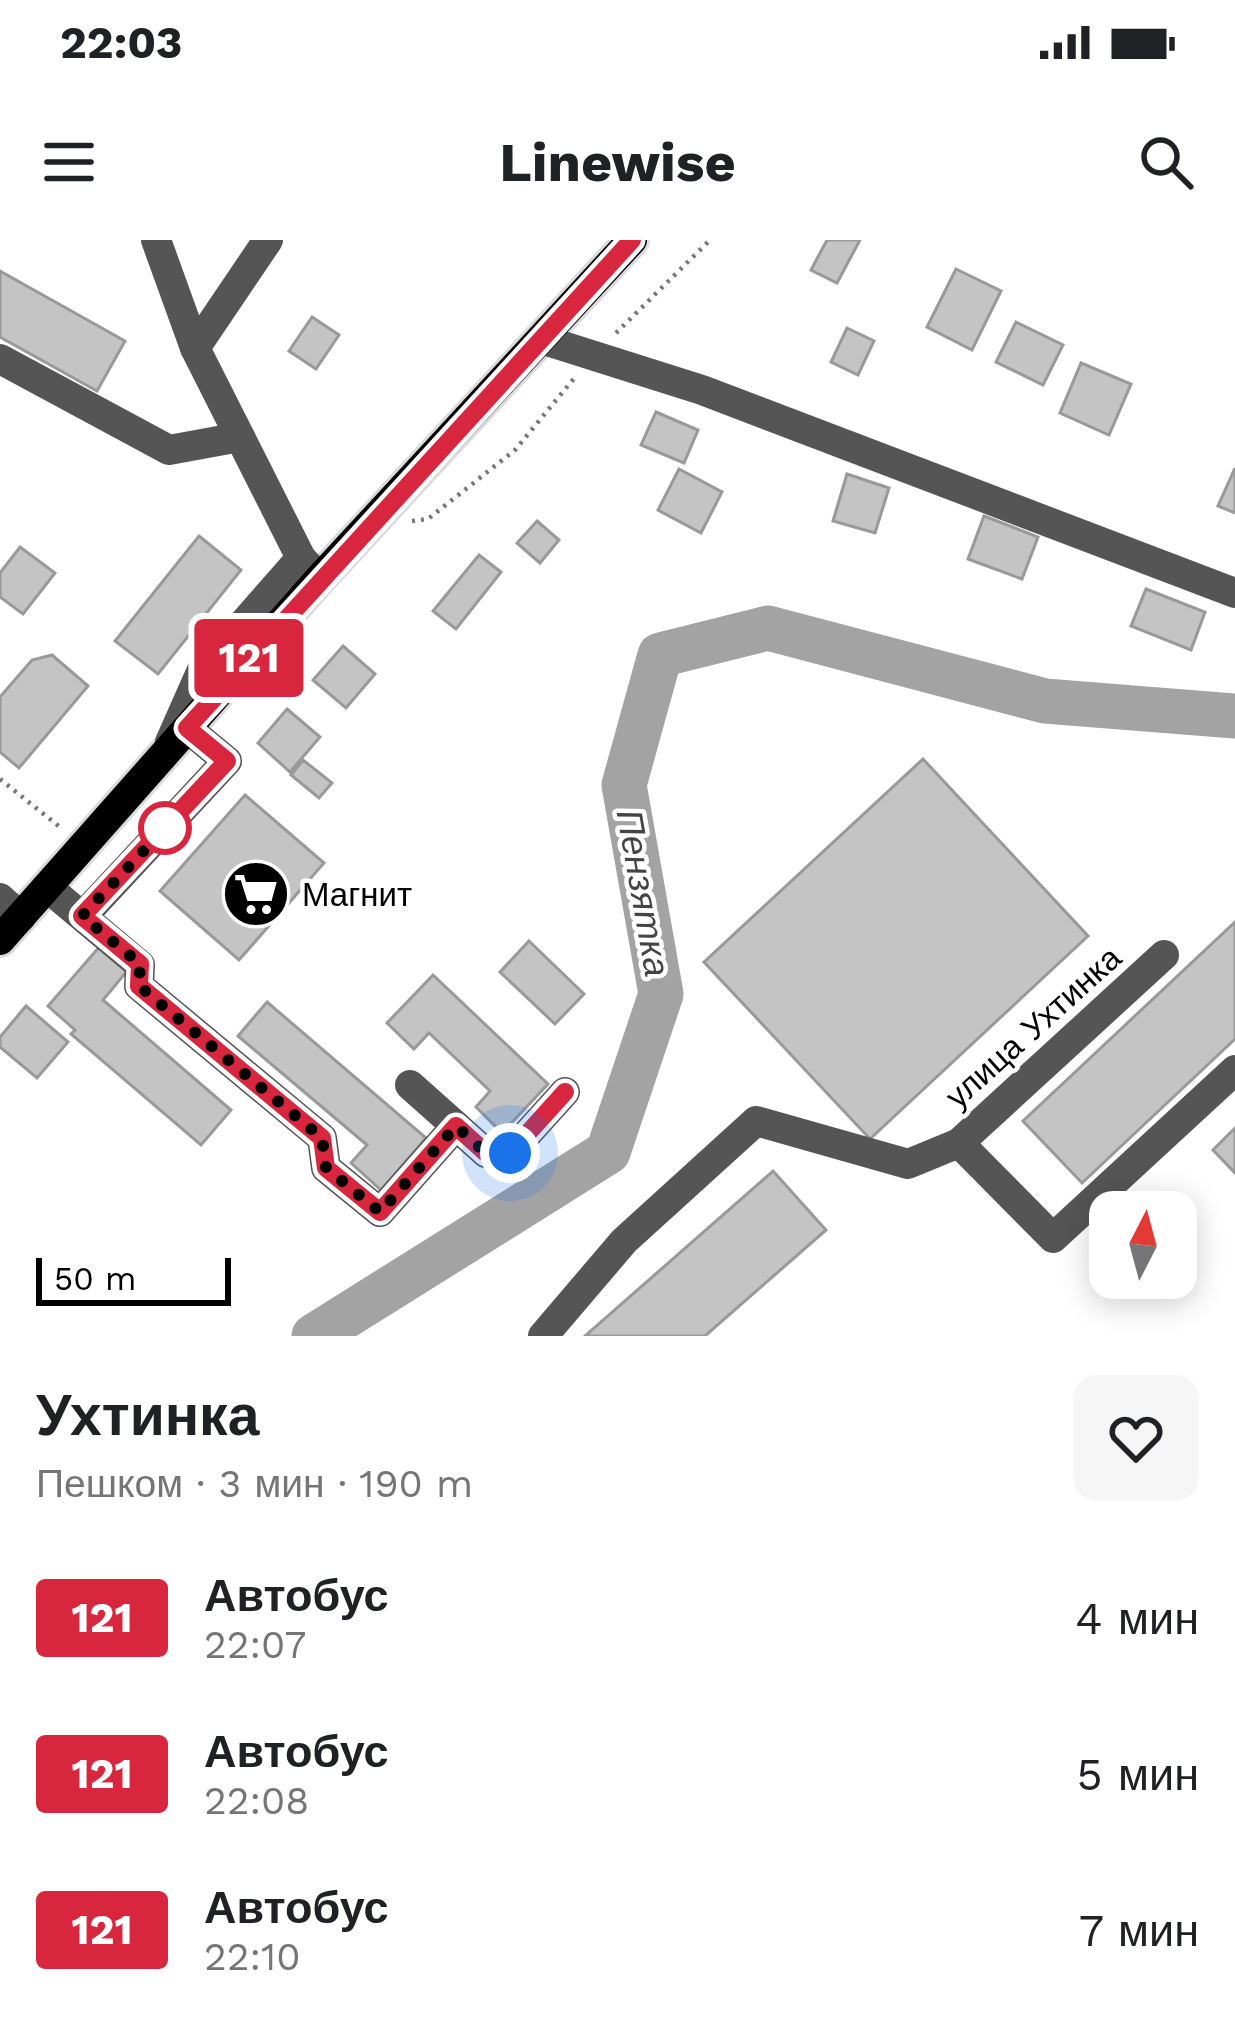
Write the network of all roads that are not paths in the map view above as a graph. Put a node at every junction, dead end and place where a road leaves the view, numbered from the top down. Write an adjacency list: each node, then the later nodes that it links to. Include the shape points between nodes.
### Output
1 (156, 240): 5 (street)
2 (268, 240): 5 (street)
3 (632, 240): 4 (main road)
4 (544, 340): 8 (main road); 9 (street, via 702,390)
5 (195, 348): 7 (street)
6 (0, 359): 7 (street, via 170,450)
7 (240, 437): 8 (street)
8 (310, 568): 10 (main road); 11 (street, via 201,672)
9 (1235, 593)
10 (187, 728): 11 (main road); 14 (street, via 227,761)
11 (164, 754): 12 (main road)
12 (47, 887): 13 (main road); 14 (street)
13 (10, 907): 15 (main road)
14 (82, 916): 20 (street, via 140,964 139,986 322,1138 326,1168 380,1212)
15 (0, 940)
16 (1164, 955): 21 (street, улица Ухтинка)
17 (1235, 1070): 21 (street, via 1053,1238)
18 (410, 1085): 20 (street)
19 (565, 1092): 20 (street, via 510,1153 486,1153)
20 (456, 1126)
21 (959, 1143): 22 (street, улица Ухтинка, via 908,1163 756,1121 624,1240)
22 (543, 1336)

